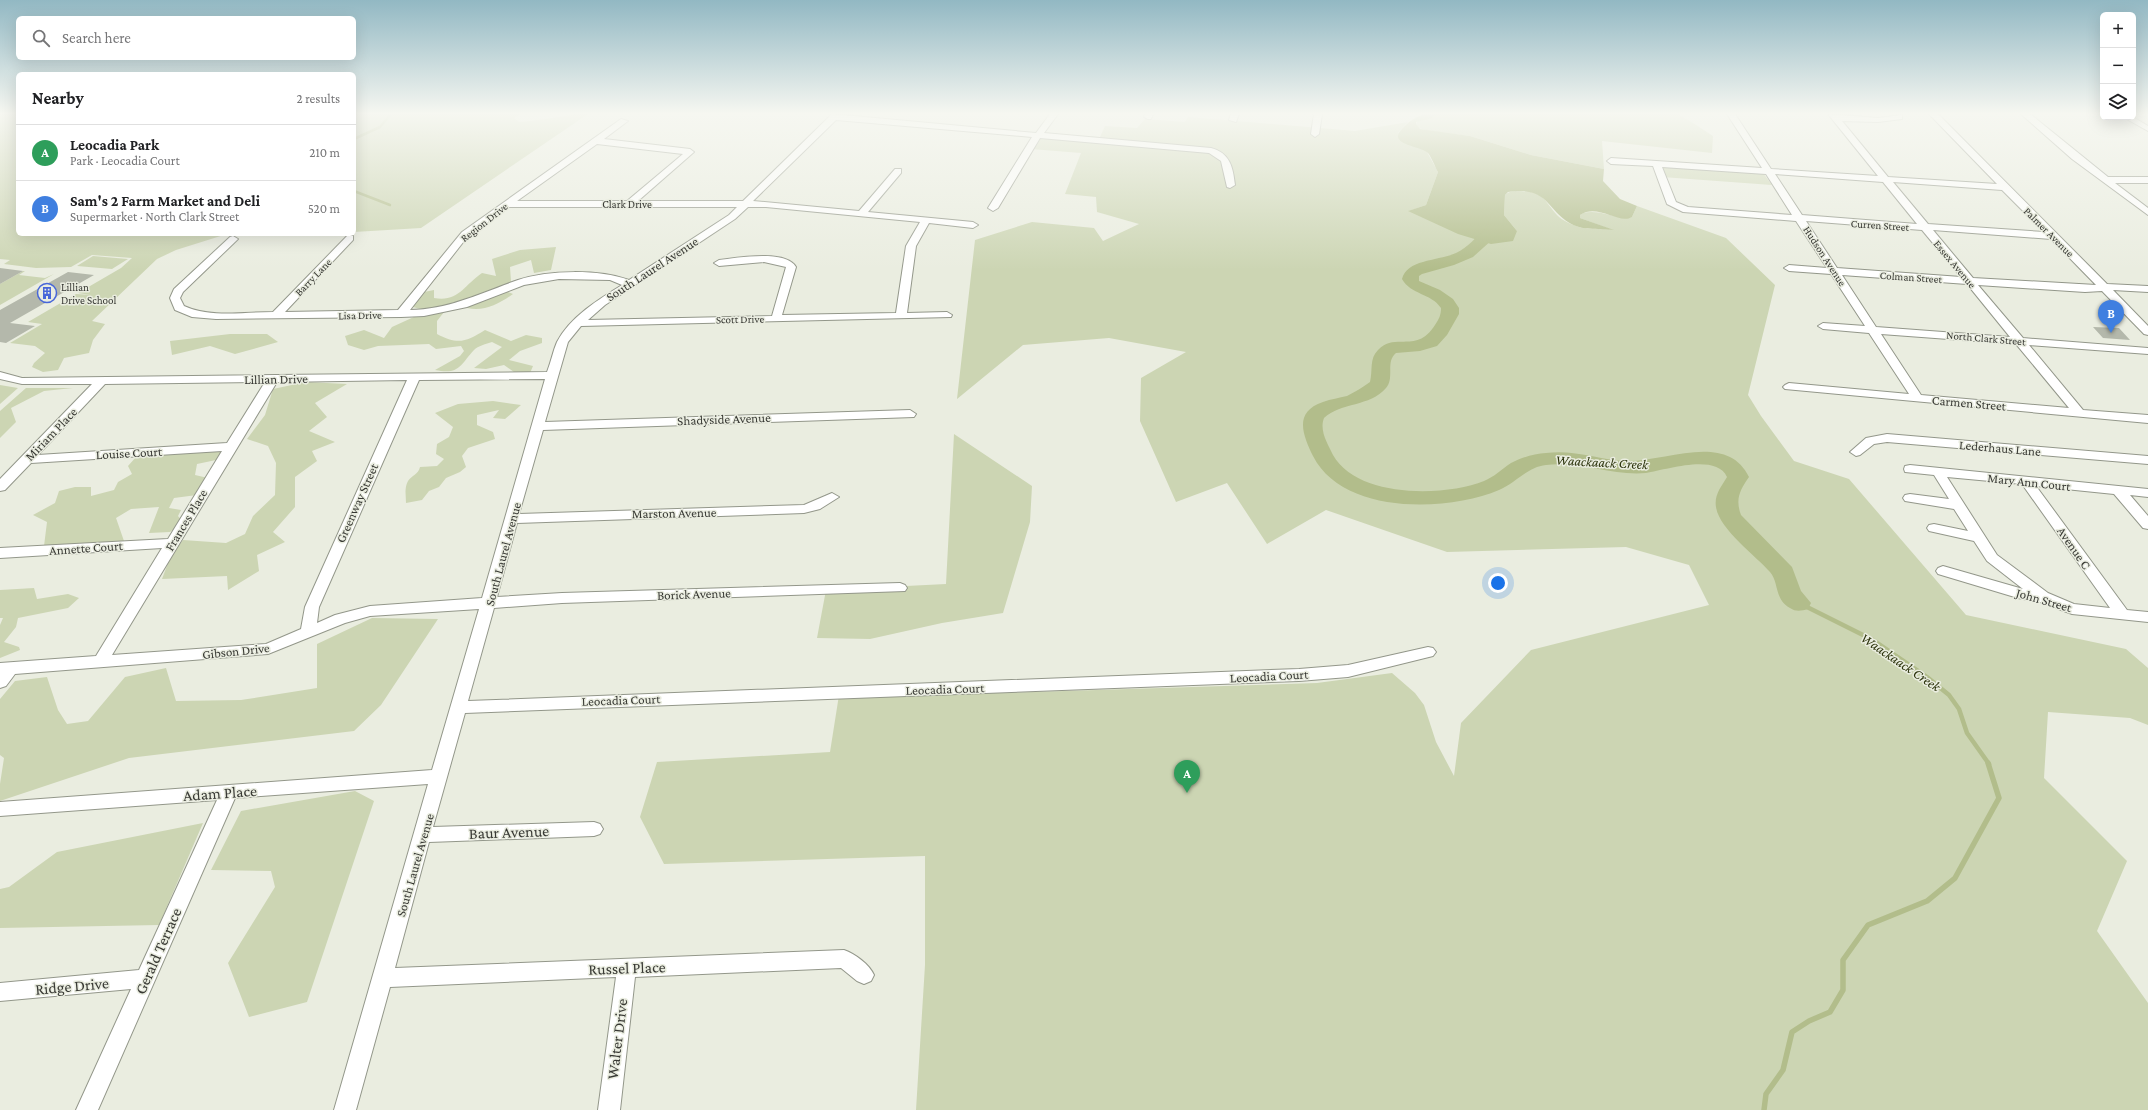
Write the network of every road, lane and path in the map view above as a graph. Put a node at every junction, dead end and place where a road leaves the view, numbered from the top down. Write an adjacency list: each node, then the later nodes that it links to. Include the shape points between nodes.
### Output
1 (560, 166): 20 (street, Region Drive)
2 (674, 166): 21 (street)
3 (785, 166): 19 (street, South Laurel Avenue)
4 (1020, 166): 22 (street)
5 (1227, 166): 17 (street)
6 (1657, 166): 26 (street, Curren Street, via 1672,204 1686,210)
7 (1685, 166): 13 (street)
8 (1766, 166): 13 (street, Hudson Avenue)
9 (1875, 166): 14 (street, Essex Avenue)
10 (1984, 166): 18 (street, Palmer Avenue)
11 (2089, 166): 15 (street)
12 (898, 171): 24 (street)
13 (1769, 171): 14 (street); 26 (street, Hudson Avenue)
14 (1886, 179): 18 (street); 28 (street, Essex Avenue)
15 (2106, 180): 16 (street); 23 (street)
16 (2148, 180)
17 (1230, 185)
18 (2005, 187): 29 (street, Palmer Avenue)
19 (748, 203): 21 (street, Clark Drive); 24 (street); 36 (street, South Laurel Avenue, via 722,224)
20 (507, 204): 21 (street, Clark Drive); 39 (street, Region Drive, via 460,238)
21 (629, 204)
22 (994, 208)
23 (2148, 212)
24 (862, 214): 25 (street)
25 (926, 220): 27 (street); 42 (street, via 911,246)
26 (1801, 220): 28 (street, Curren Street); 34 (street, Hudson Avenue)
27 (973, 225)
28 (1926, 228): 29 (street, Curren Street); 35 (street, Essex Avenue)
29 (2053, 236): 37 (street, Palmer Avenue)
30 (350, 238): 40 (street, Barry Lane)
31 (233, 239): 40 (street, Lisa Drive, via 183,285 176,295 176,303 184,311 201,315)
32 (719, 263): 43 (street, via 758,260 790,265)
33 (1789, 268): 34 (street, Colman Street)
34 (1834, 271): 35 (street, Colman Street); 46 (street, Hudson Avenue)
35 (1970, 281): 37 (street, Colman Street, via 2085,290); 48 (street, Essex Avenue)
36 (629, 284): 39 (street, Lisa Drive, via 617,278 601,276 546,277 513,284 456,308); 44 (street, South Laurel Avenue)
37 (2105, 288): 38 (street, Colman Street); 47 (street, Palmer Avenue)
38 (2148, 289)
39 (401, 314): 40 (street, Lisa Drive)
40 (276, 315)
41 (947, 315): 42 (street, Scott Drive)
42 (901, 316): 43 (street, Scott Drive)
43 (776, 318): 44 (street, Scott Drive)
44 (578, 323): 51 (street, South Laurel Avenue, via 563,342)
45 (1823, 326): 46 (street, North Clark Street)
46 (1872, 329): 48 (street, North Clark Street); 56 (street, Hudson Avenue)
47 (2148, 332)
48 (2018, 341): 49 (street, North Clark Street); 57 (street, Essex Avenue)
49 (2148, 351)
50 (0, 375): 54 (street, Lillian Drive, via 22,381)
51 (552, 375): 52 (street, Lillian Drive); 60 (street, South Laurel Avenue)
52 (414, 378): 53 (street, Lillian Drive); 86 (street, Greenway Street, via 312,607)
53 (272, 380): 54 (street, Lillian Drive); 61 (street, Frances Place)
54 (102, 381): 63 (street, Miriam Place)
55 (1789, 387): 56 (street, Carmen Street)
56 (1918, 399): 57 (street, Carmen Street)
57 (2079, 413): 59 (street, Carmen Street)
58 (910, 414): 60 (street, Shadyside Avenue)
59 (2148, 419)
60 (538, 426): 74 (street, South Laurel Avenue)
61 (230, 447): 63 (street, Louise Court); 78 (street, Frances Place)
62 (1856, 452): 64 (street, Lederhaus Lane, via 1870,441 1887,438)
63 (27, 459): 68 (street, Miriam Place)
64 (2148, 460)
65 (1910, 469): 66 (street, Mary Ann Court)
66 (1938, 472): 67 (street, Mary Ann Court); 73 (street)
67 (2027, 482): 69 (street, Mary Ann Court); 84 (street, Avenue C)
68 (0, 487)
69 (2120, 491): 70 (street, Mary Ann Court); 75 (street)
70 (2148, 493)
71 (832, 497): 74 (street, Marston Avenue, via 804,509)
72 (1910, 498): 73 (street)
73 (1958, 505): 77 (street)
74 (512, 519): 83 (street, South Laurel Avenue)
75 (2148, 525)
76 (1934, 528): 77 (street)
77 (1978, 537): 82 (street, via 1992,558)
78 (172, 543): 79 (street, Annette Court); 88 (street, Frances Place)
79 (0, 553)
80 (1943, 571): 82 (street, John Street, via 2018,593)
81 (900, 588): 83 (street, Borick Avenue)
82 (2043, 597): 84 (street, John Street, via 2072,609)
83 (489, 602): 86 (street, Gibson Drive, via 370,611); 91 (street, South Laurel Avenue)
84 (2122, 614): 85 (street, John Street)
85 (2148, 617)
86 (308, 631): 88 (street, Gibson Drive, via 279,646 256,651)
87 (1428, 652): 91 (street, Leocadia Court, via 1348,671 1299,675)
88 (100, 662): 89 (street, Gibson Drive)
89 (5, 669): 90 (street)
90 (0, 682)
91 (460, 706): 92 (street, South Laurel Avenue)
92 (440, 776): 93 (street, Adam Place); 96 (street, South Laurel Avenue)
93 (230, 792): 94 (street, Adam Place); 100 (street, Gerald Terrace)
94 (0, 809)
95 (594, 829): 96 (street, Baur Avenue)
96 (424, 835): 99 (street, South Laurel Avenue)
97 (627, 968): 98 (street, Russel Place, via 844,958); 99 (street, Russel Place); 104 (street, Walter Drive)
98 (864, 975)
99 (384, 978): 103 (street, South Laurel Avenue)
100 (145, 979): 101 (street, Ridge Drive); 102 (street, Gerald Terrace)
101 (0, 992)
102 (87, 1110)
103 (345, 1110)
104 (609, 1110)

